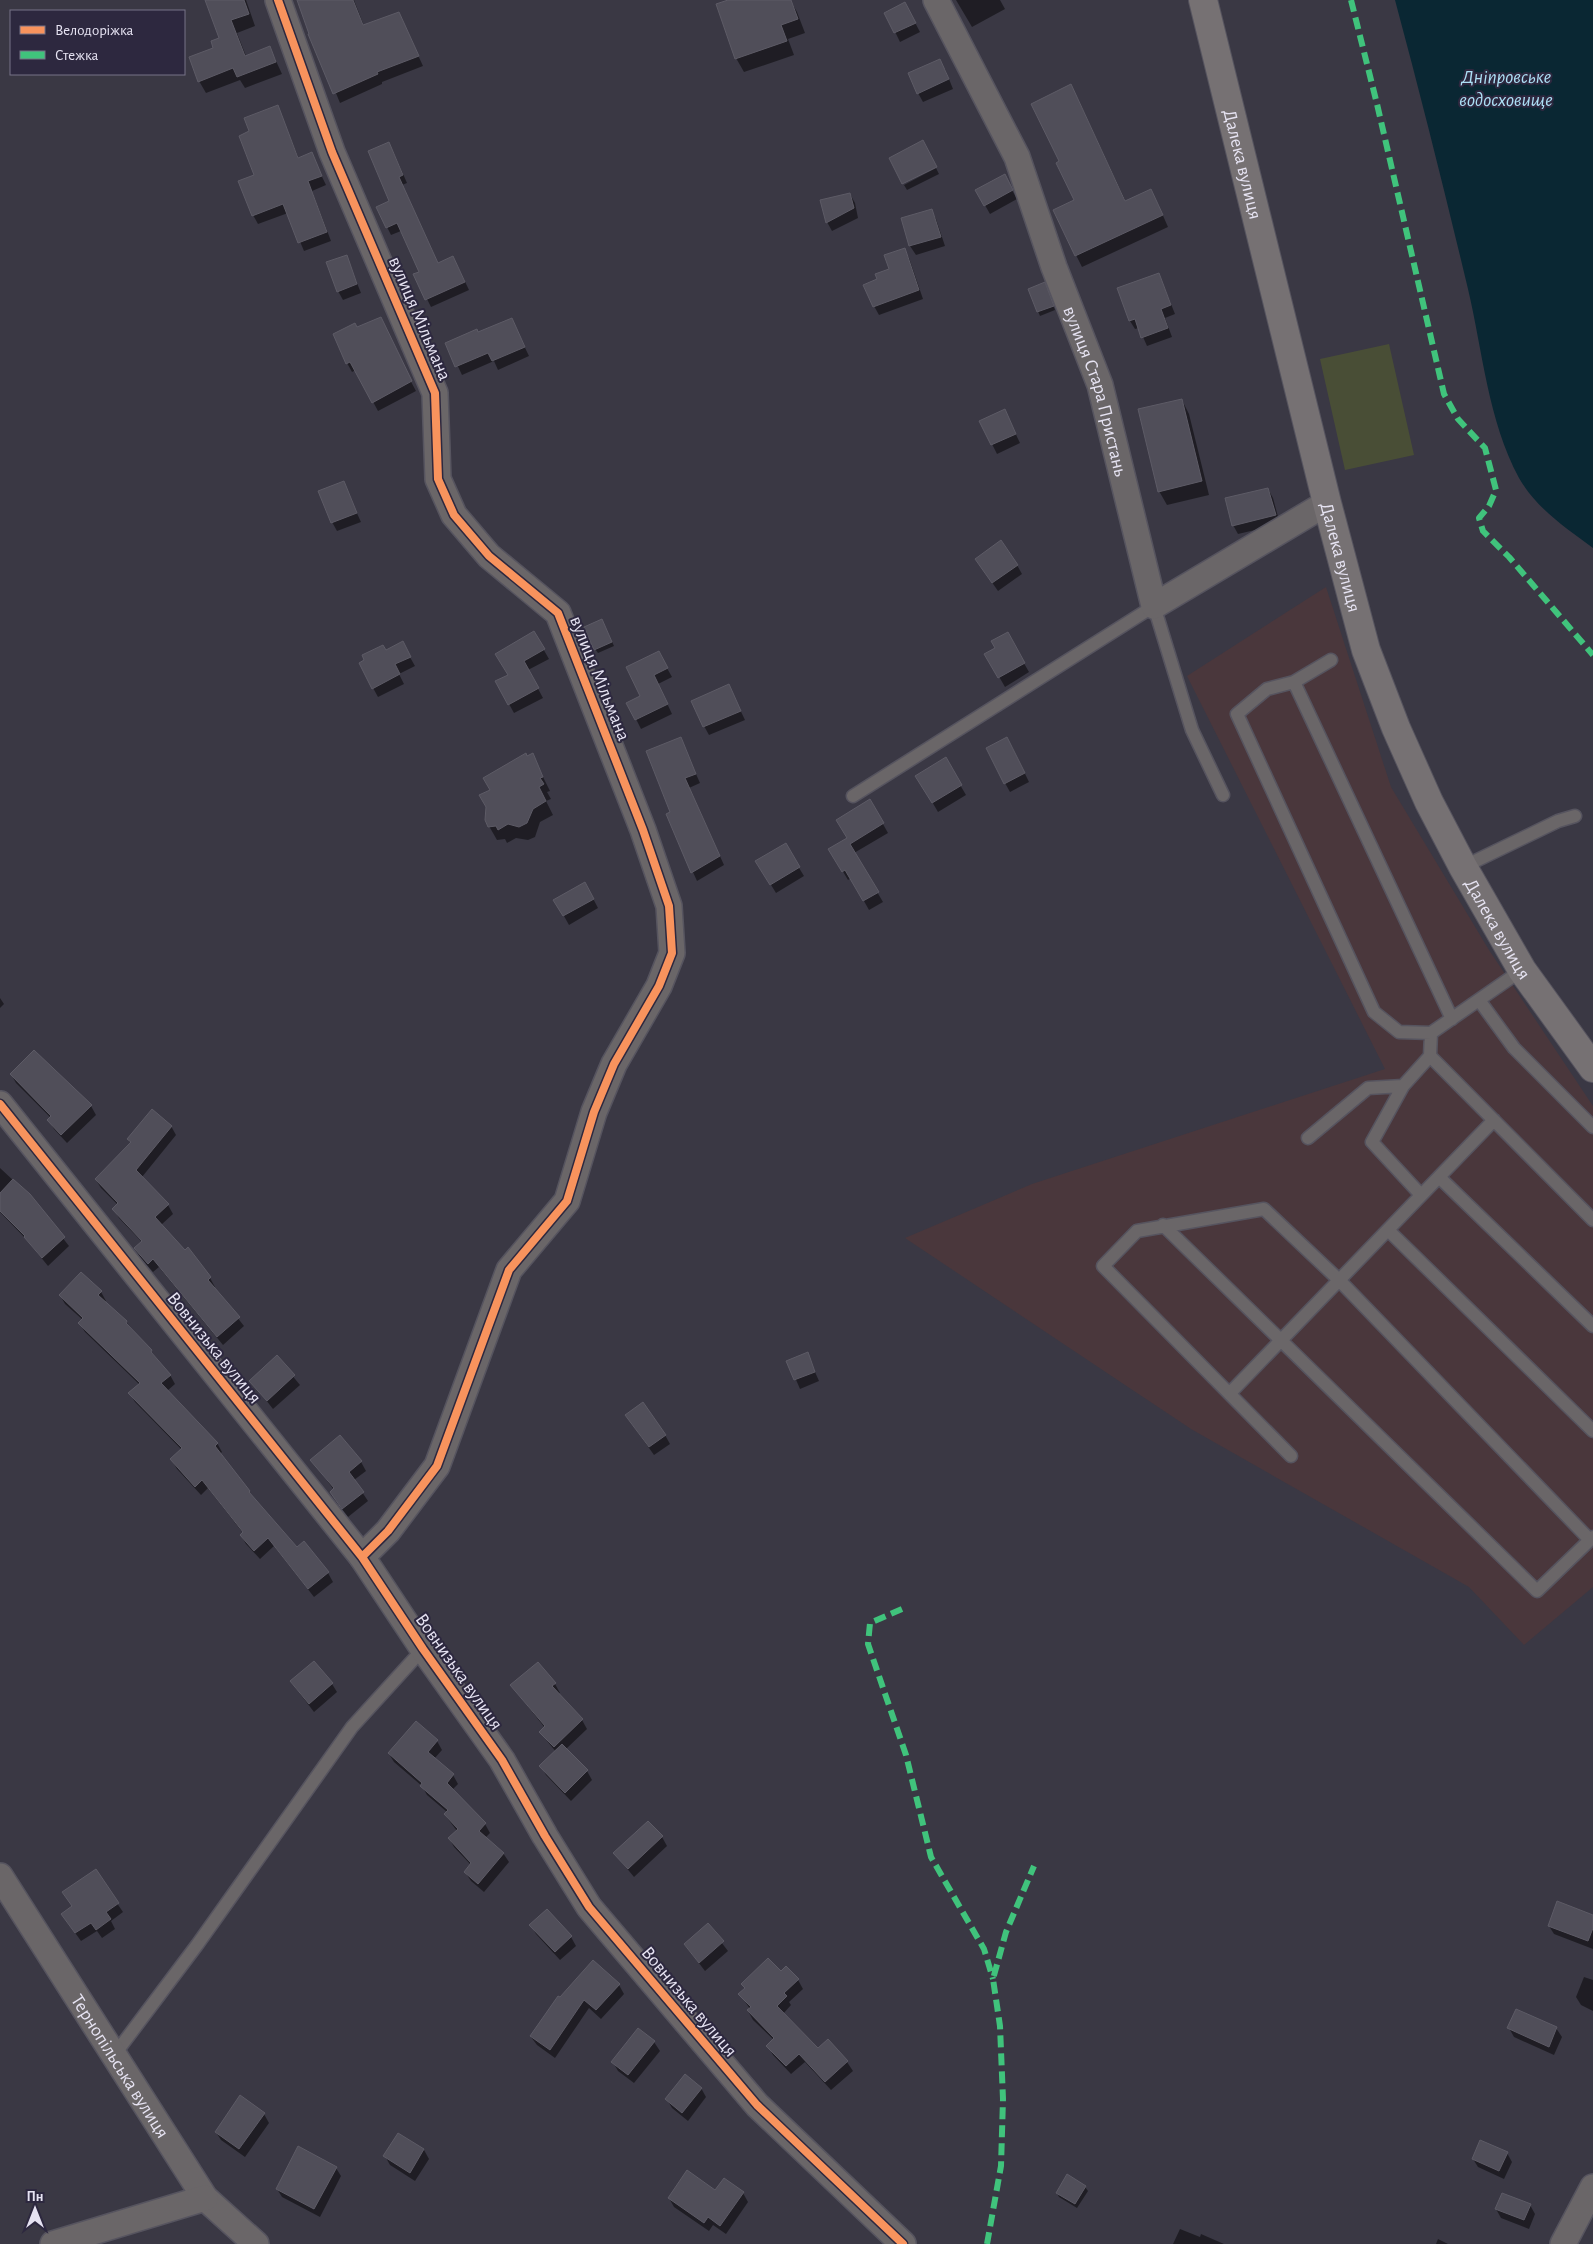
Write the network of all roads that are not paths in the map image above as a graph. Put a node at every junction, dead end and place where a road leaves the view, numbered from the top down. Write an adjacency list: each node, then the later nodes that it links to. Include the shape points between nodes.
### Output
1 (278, 0): 35 (street, вулиця Мільмана, via 332,152 435,393 438,480 454,515 489,556 558,613 643,830 669,906 672,953 659,986 614,1064 594,1112 567,1201 510,1270 437,1466 388,1531)
2 (936, 0): 5 (street, вулиця Стара Пристань, via 1017,157 1054,267 1100,385)
3 (1203, 0): 4 (street, Далека вулиця)
4 (1327, 503): 5 (street); 11 (street, Далека вулиця, via 1370,659 1403,745)
5 (1154, 606): 8 (lane, via 1192,730); 9 (lane)
6 (1331, 660): 7 (lane)
7 (1294, 682): 14 (lane); 15 (lane, via 1267,689 1237,714 1374,1012 1398,1032)
8 (1223, 795)
9 (853, 796)
10 (1575, 816): 11 (lane)
11 (1463, 867): 12 (street, Далека вулиця)
12 (1522, 970): 13 (lane); 17 (street, Далека вулиця)
13 (1479, 1000): 14 (lane); 21 (lane, via 1514,1048)
14 (1452, 1019): 15 (lane)
15 (1431, 1034): 16 (lane)
16 (1430, 1056): 18 (lane); 20 (lane)
17 (1593, 1068)
18 (1403, 1086): 22 (lane, via 1368,1088); 24 (lane, via 1372,1142)
19 (0, 1104): 35 (street, Вовнизька вулиця)
20 (1494, 1120): 23 (lane); 25 (lane)
21 (1593, 1127)
22 (1308, 1138)
23 (1439, 1177): 24 (lane); 29 (lane)
24 (1421, 1196): 27 (lane)
25 (1593, 1220)
26 (1163, 1225): 28 (lane, via 1264,1209); 30 (lane); 31 (lane, via 1137,1230 1103,1266)
27 (1388, 1230): 28 (lane); 32 (lane)
28 (1339, 1280): 30 (lane); 34 (lane)
29 (1593, 1326)
30 (1281, 1340): 31 (lane); 34 (lane, via 1537,1592)
31 (1230, 1392): 33 (lane)
32 (1593, 1431)
33 (1291, 1456)
34 (1591, 1538)
35 (362, 1557): 36 (street, Вовнизька вулиця)
36 (423, 1649): 38 (lane, via 352,1728 197,1945); 43 (street, Вовнизька вулиця, via 502,1760 544,1836 589,1907 757,2105)
37 (0, 1876): 38 (street, Тернопільська вулиця)
38 (114, 2054): 40 (street, Тернопільська вулиця)
39 (1593, 2187): 44 (street)
40 (205, 2198): 41 (street); 42 (street, Тернопільська вулиця)
41 (53, 2244)
42 (256, 2244)
43 (903, 2244)
44 (1563, 2244)

